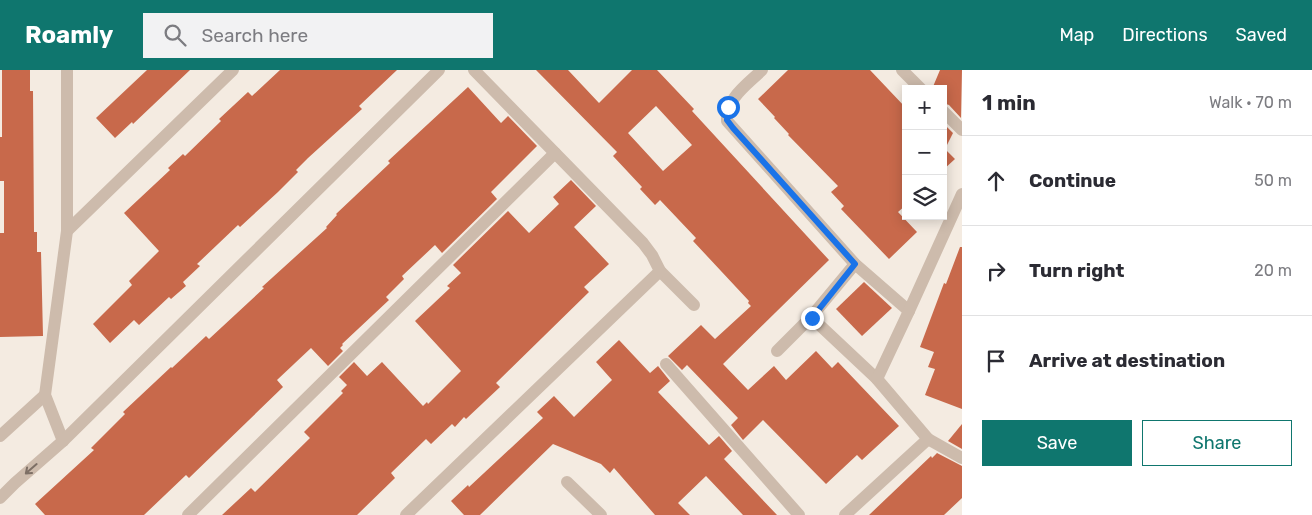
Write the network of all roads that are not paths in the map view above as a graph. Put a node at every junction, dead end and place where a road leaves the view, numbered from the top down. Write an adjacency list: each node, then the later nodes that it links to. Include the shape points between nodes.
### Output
1 (67, 70): 12 (street)
2 (233, 70): 12 (street)
3 (438, 70): 24 (street)
4 (474, 70): 10 (street)
5 (762, 70): 13 (street, via 732,99 727,120)
6 (902, 70): 7 (street)
7 (917, 85)
8 (947, 115): 9 (street)
9 (962, 130)
10 (555, 153): 14 (street, via 643,243); 28 (street)
11 (962, 194): 16 (street)
12 (67, 232): 21 (street)
13 (855, 264): 16 (street); 17 (street)
14 (660, 271): 15 (street); 29 (street)
15 (694, 305)
16 (910, 311): 20 (street)
17 (812, 318): 18 (street); 20 (street)
18 (777, 351)
19 (666, 364): 31 (street)
20 (877, 379): 23 (street)
21 (45, 396): 22 (street); 24 (street)
22 (0, 436)
23 (928, 439): 25 (street); 32 (street)
24 (63, 441): 27 (street, one-way to 27)
25 (962, 458)
26 (567, 482): 30 (street)
27 (0, 498)
28 (188, 515)
29 (406, 515)
30 (601, 515)
31 (799, 515)
32 (845, 515)

